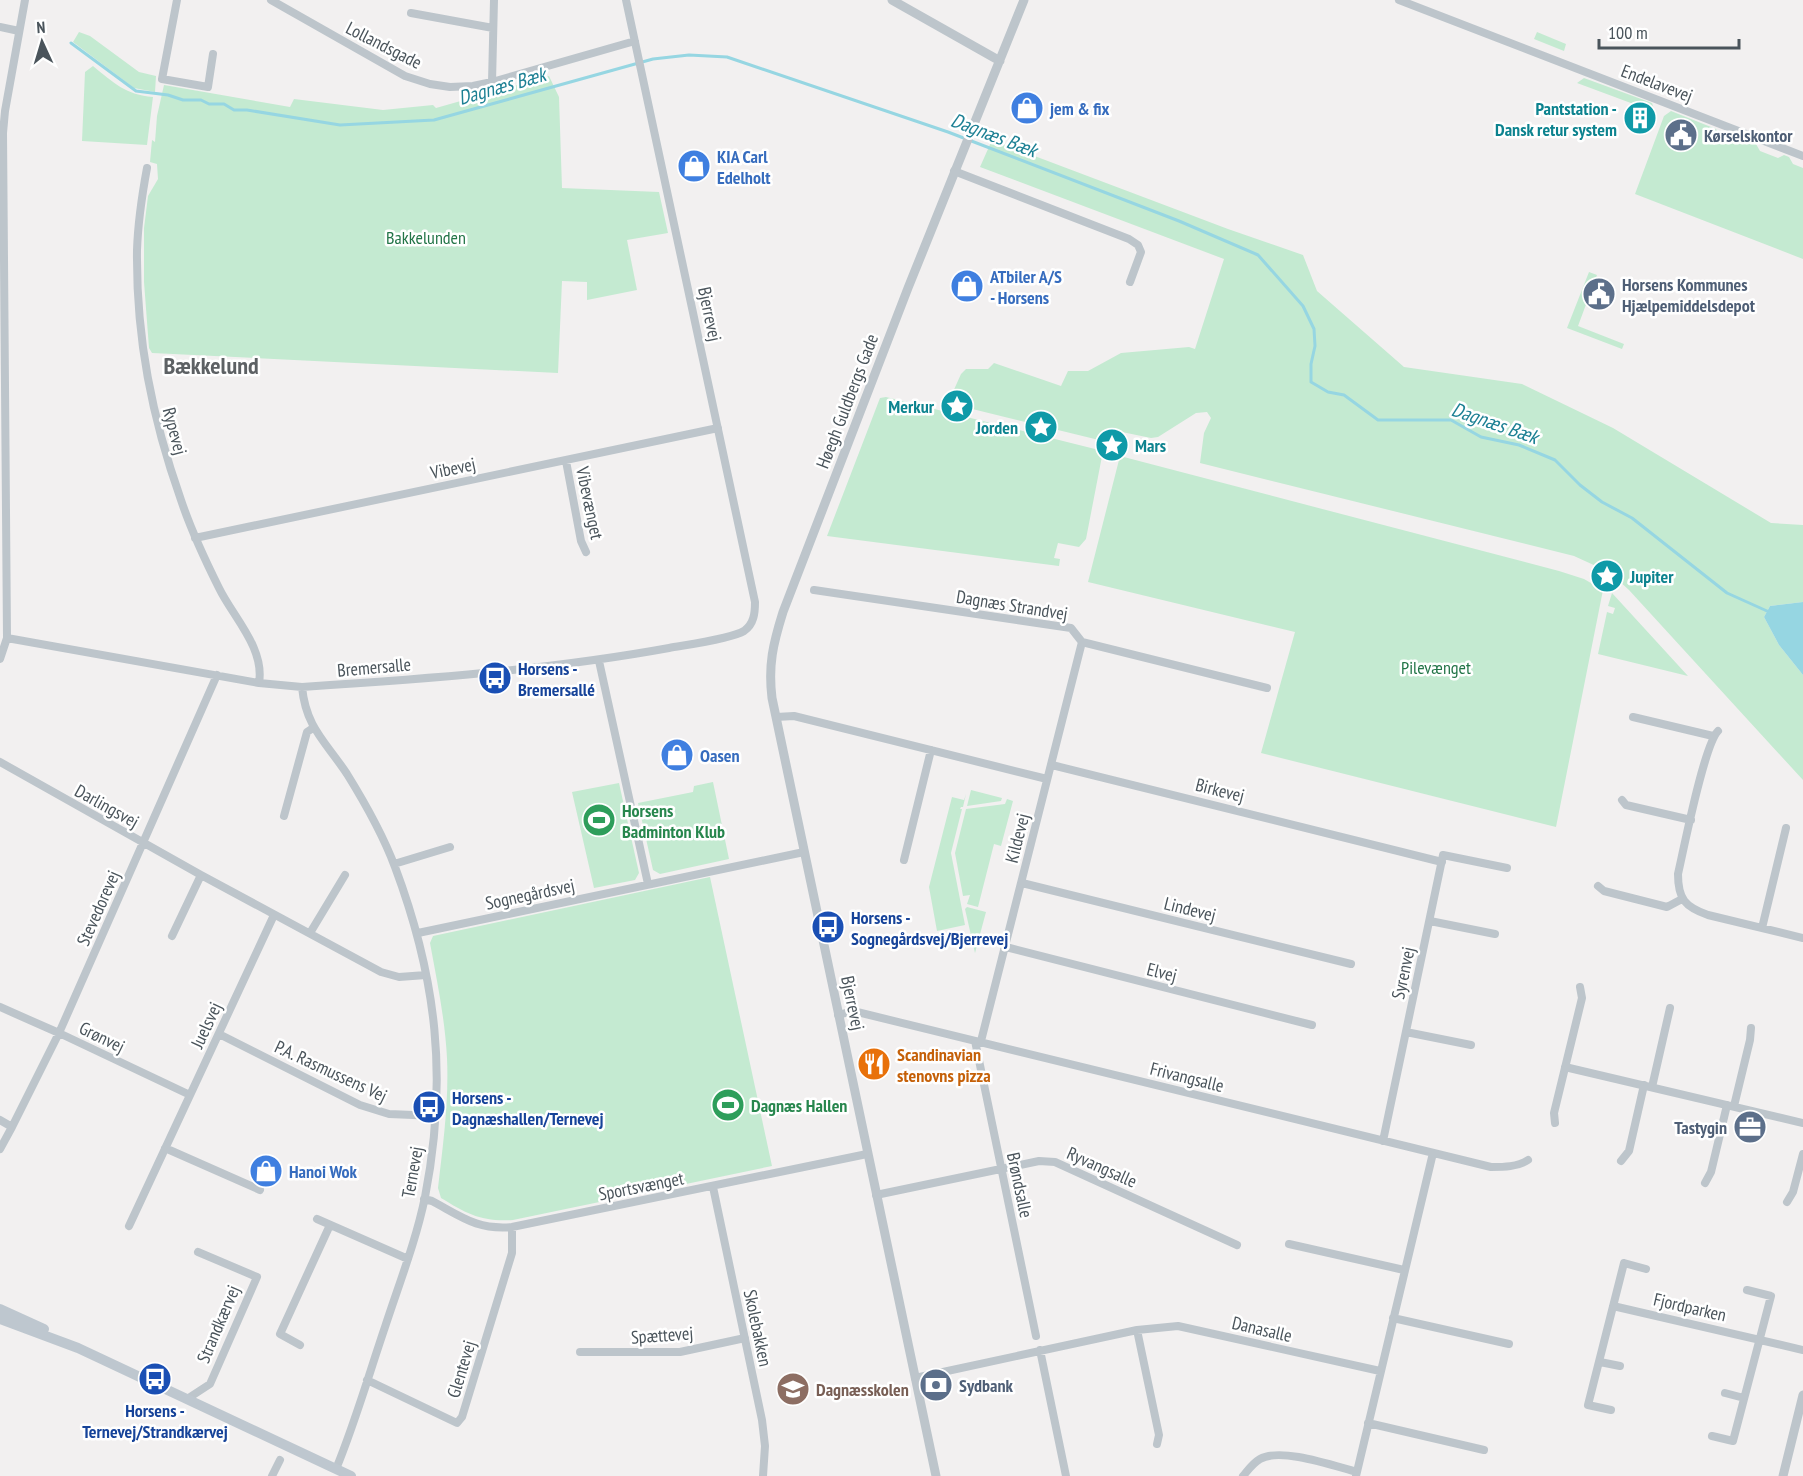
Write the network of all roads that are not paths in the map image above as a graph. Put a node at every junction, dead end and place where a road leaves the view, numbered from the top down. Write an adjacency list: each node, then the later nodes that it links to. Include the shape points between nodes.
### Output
1 (25, 0): 12 (street)
2 (177, 0): 14 (street, via 162,79 208,87)
3 (271, 0): 16 (street, Lollandsgade, via 405,76 450,87)
4 (494, 0): 11 (street)
5 (626, 0): 13 (street, Bjerrevej)
6 (892, 0): 15 (street)
7 (1024, 0): 15 (street, Høegh Guldbergs Gade)
8 (1399, 0): 17 (street, Endelavevej)
9 (411, 13): 11 (street)
10 (0, 27): 12 (street)
11 (493, 28): 16 (street)
12 (20, 31): 21 (street, via 3,134)
13 (636, 44): 16 (street, Lollandsgade); 22 (street, Bjerrevej)
14 (213, 54)
15 (1000, 61): 19 (street, Høegh Guldbergs Gade)
16 (492, 82)
17 (1803, 156)
18 (147, 168): 25 (street, Rypevej, via 137,249 143,353 160,438)
19 (954, 171): 20 (street, via 1129,239 1141,252); 31 (street, Høegh Guldbergs Gade)
20 (1130, 282)
21 (2, 342): 23 (street)
22 (718, 428): 24 (street, Vibevej); 29 (street, Bjerrevej, via 755,602 755,614)
23 (2, 457): 27 (street)
24 (566, 461): 25 (street, Vibevej); 26 (street, Vibevænget)
25 (195, 538): 36 (street, Rypevej, via 219,590 253,644)
26 (586, 552)
27 (3, 569): 30 (street)
28 (814, 591): 32 (street, Dagnæs Strandvej, via 1071,628)
29 (743, 631): 34 (street, Bremersalle)
30 (7, 638): 33 (street); 35 (street, Bremersalle)
31 (773, 642): 39 (street, Bjerrevej, via 769,677)
32 (1082, 642): 38 (street, Dagnæs Strandvej); 44 (street, Kildevej)
33 (0, 659)
34 (599, 661): 37 (street, Bremersalle); 60 (street)
35 (217, 675): 36 (street, Bremersalle); 50 (street, Stevedorevej)
36 (259, 683): 37 (street, Bremersalle)
37 (302, 687): 41 (street, Ternevej, via 306,714)
38 (1267, 688)
39 (776, 717): 42 (street, via 794,716); 52 (street, Bjerrevej)
40 (1633, 717): 48 (street, via 1716,733)
41 (314, 728): 47 (street, via 307,732); 55 (street, Ternevej, via 372,817)
42 (931, 750): 45 (street); 53 (street)
43 (0, 762): 50 (street, Darlingsvej)
44 (1052, 765): 45 (street, Kildevej); 54 (street, Birkevej)
45 (1047, 779): 59 (street, Kildevej)
46 (1622, 800): 48 (street, via 1626,805)
47 (284, 816)
48 (1691, 820): 62 (street, via 1678,874)
49 (1786, 828): 65 (street)
50 (144, 843): 57 (street, Darlingsvej); 81 (street, Stevedorevej)
51 (450, 847): 55 (street)
52 (804, 852): 60 (street, Sognegårdsvej); 77 (street, Bjerrevej)
53 (904, 860)
54 (1442, 862): 56 (street, via 1443,855); 64 (street, Syrenvej)
55 (394, 864): 67 (street, Ternevej)
56 (1507, 868)
57 (201, 875): 63 (street, Darlingsvej); 69 (street)
58 (345, 875): 66 (street)
59 (1022, 883): 71 (street, Kildevej); 72 (street, Lindevej)
60 (648, 884): 67 (street, Sognegårdsvej)
61 (1598, 886): 62 (street, via 1604,891 1667,907)
62 (1682, 899): 65 (street, via 1694,910)
63 (274, 915): 66 (street, Darlingsvej); 82 (street, Juelsvej)
64 (1430, 921): 68 (street); 80 (street, Syrenvej)
65 (1762, 928): 70 (street)
66 (310, 933): 73 (street, Darlingsvej, via 381,972 399,977)
67 (418, 933): 73 (street, Ternevej)
68 (1495, 934)
69 (172, 936)
70 (1803, 938)
71 (1006, 947): 78 (street, Elvej); 83 (street, Kildevej)
72 (1351, 964)
73 (426, 975): 89 (street, Ternevej, via 435,1030)
74 (1580, 987): 85 (street, via 1582,998)
75 (0, 1007): 81 (street, Grønvej)
76 (1670, 1008): 86 (street)
77 (838, 1015): 83 (street, Frivangsalle, via 853,1011); 97 (street, Bjerrevej)
78 (1312, 1025)
79 (1751, 1028): 88 (street)
80 (1406, 1032): 84 (street); 94 (street, Syrenvej)
81 (59, 1033): 87 (street, Grønvej); 93 (street, Stevedorevej)
82 (219, 1034): 87 (street, Juelsvej); 89 (street, P.A. Rasmussens Vej, via 360,1105 389,1114)
83 (978, 1041): 94 (street, Frivangsalle); 102 (street, Brøndsalle)
84 (1471, 1045)
85 (1565, 1067): 86 (street); 91 (street)
86 (1648, 1086): 88 (street); 101 (street, via 1629,1151)
87 (190, 1095): 95 (street, Juelsvej)
88 (1731, 1106): 92 (street); 103 (street)
89 (437, 1116): 107 (street, Ternevej)
90 (0, 1120): 93 (street)
91 (1555, 1123)
92 (1803, 1123)
93 (12, 1128): 96 (street, Stevedorevej)
94 (1383, 1141): 98 (street, Frivangsalle)
95 (165, 1148): 105 (street); 110 (street, Juelsvej)
96 (0, 1149)
97 (867, 1154): 104 (street, Sportsvænget); 106 (street, Bjerrevej)
98 (1433, 1154): 100 (street, Frivangsalle, via 1491,1167); 118 (street)
99 (1803, 1154): 108 (street)
100 (1528, 1160)
101 (1621, 1161)
102 (1001, 1168): 106 (street, Ryvangsalle); 114 (street, Ryvangsalle, via 1055,1162); 125 (street, Brøndsalle)
103 (1705, 1183)
104 (713, 1187): 112 (street, Sportsvænget); 126 (street, Skolebakken)
105 (260, 1190)
106 (876, 1195): 137 (street, Bjerrevej)
107 (424, 1199): 112 (street, Sportsvænget, via 474,1224); 116 (street, Ternevej)
108 (1787, 1202)
109 (317, 1219): 111 (street)
110 (129, 1226)
111 (330, 1226): 116 (street); 129 (street, via 280,1334)
112 (512, 1227): 138 (street, Glentevej, via 512,1253 457,1423)
113 (1289, 1244): 118 (street)
114 (1237, 1245)
115 (198, 1252): 142 (street, Strandkærvej, via 257,1277 210,1384)
116 (408, 1258): 138 (street, Ternevej)
117 (1646, 1269): 120 (street, Fjordparken, via 1624,1263)
118 (1404, 1270): 122 (street)
119 (1747, 1290): 127 (street, Fjordparken, via 1771,1296)
120 (1613, 1306): 127 (street, Fjordparken); 134 (street, Fjordparken)
121 (0, 1309): 130 (main road)
122 (1393, 1318): 128 (street); 136 (street)
123 (0, 1319): 130 (main road)
124 (1137, 1330): 131 (street, Danasalle); 136 (street, Danasalle, via 1178,1326); 146 (street, via 1159,1435)
125 (1036, 1336)
126 (745, 1338): 133 (street, Spættevej, via 680,1352); 153 (street, Skolebakken, via 762,1420)
127 (1760, 1340): 132 (street, Fjordparken); 141 (street, Fjordparken)
128 (1509, 1344)
129 (300, 1345)
130 (78, 1348): 142 (main road)
131 (1040, 1350): 137 (street, Danasalle); 155 (street)
132 (1803, 1350)
133 (580, 1352)
134 (1600, 1362): 135 (street); 143 (street, Fjordparken, via 1588,1405)
135 (1620, 1366)
136 (1380, 1371): 144 (street)
137 (915, 1378): 154 (street, Bjerrevej)
138 (367, 1380): 149 (street, Ternevej)
139 (1725, 1393): 141 (street)
140 (1803, 1395): 157 (street)
141 (1744, 1398): 145 (street, Fjordparken, via 1733,1441)
142 (187, 1399): 149 (main road)
143 (1611, 1410)
144 (1368, 1423): 147 (street); 150 (street)
145 (1712, 1436)
146 (1157, 1444)
147 (1484, 1450)
148 (280, 1460): 151 (street)
149 (334, 1472): 152 (main road)
150 (1356, 1474): 156 (street, via 1296,1457 1273,1455 1260,1459)
151 (272, 1476)
152 (351, 1476)
153 (763, 1476)
154 (936, 1476)
155 (1066, 1476)
156 (1243, 1476)
157 (1783, 1476)

